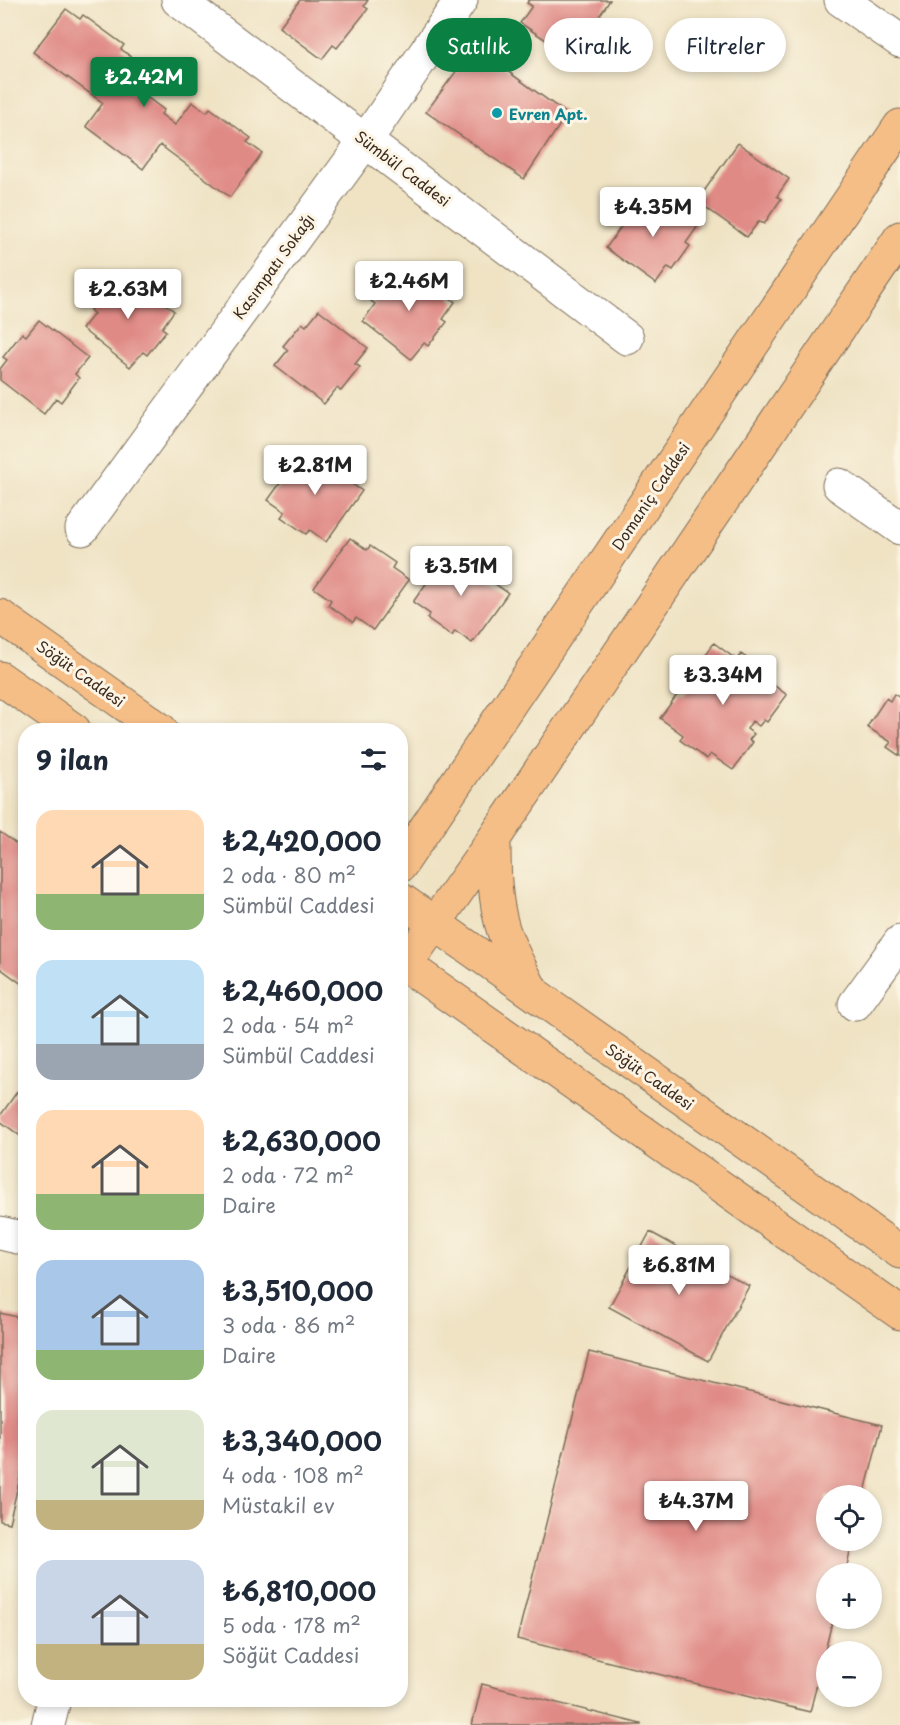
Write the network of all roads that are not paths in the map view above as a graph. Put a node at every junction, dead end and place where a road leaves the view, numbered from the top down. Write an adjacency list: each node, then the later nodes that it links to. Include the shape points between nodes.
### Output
1 (178, 0): 6 (street, Sümbül Caddesi)
2 (460, 0): 6 (street, Kasımpatı Sokağı)
3 (841, 0): 4 (street)
4 (900, 41)
5 (900, 126): 17 (main road, Domaniç Caddesi)
6 (366, 140): 8 (street, Sümbül Caddesi); 11 (street, Kasımpatı Sokağı)
7 (900, 238): 16 (main road)
8 (627, 338)
9 (839, 484): 10 (street)
10 (900, 528)
11 (81, 529)
12 (0, 616): 15 (main road, Söğüt Caddesi)
13 (0, 678): 14 (main road)
14 (64, 723)
15 (151, 723)
16 (494, 839): 19 (main road); 23 (main road, via 494,879 502,924)
17 (408, 854)
18 (408, 905): 19 (main road, Söğüt Caddesi)
19 (435, 924): 21 (main road); 23 (main road, Söğüt Caddesi)
20 (900, 942): 24 (street)
21 (408, 957)
22 (408, 968): 28 (main road)
23 (533, 993): 27 (main road, Söğüt Caddesi)
24 (855, 1004)
25 (0, 1233): 26 (street)
26 (18, 1237)
27 (900, 1252)
28 (900, 1313)
29 (52, 1707): 30 (street)
30 (48, 1725)

